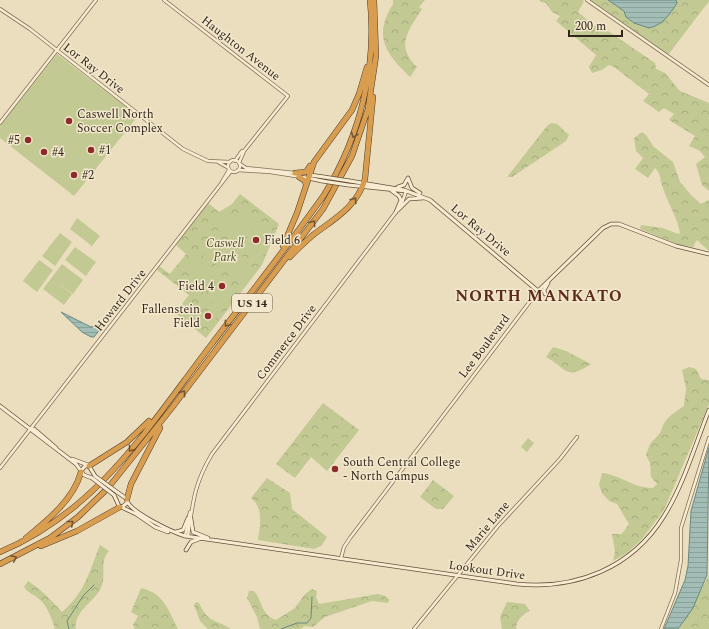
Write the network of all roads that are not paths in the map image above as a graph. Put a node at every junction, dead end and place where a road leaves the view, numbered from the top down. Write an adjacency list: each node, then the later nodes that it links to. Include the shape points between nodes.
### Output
1 (96, 0): 8 (street)
2 (164, 0): 12 (street, Haughton Avenue, via 288,96)
3 (370, 0): 7 (highway, US 14)
4 (374, 0): 9 (highway, US 14)
5 (588, 0): 10 (street)
6 (0, 10): 8 (street, Lor Ray Drive)
7 (371, 48): 13 (highway, via 354,106 335,135); 31 (highway, US 14, one-way to 31, via 364,100 346,154 324,195)
8 (57, 50): 11 (street); 15 (street, Lor Ray Drive, via 183,149 201,158)
9 (374, 76): 25 (highway); 32 (highway, US 14, one-way to 9, via 323,209 346,169 364,121)
10 (709, 86)
11 (0, 123)
12 (244, 151): 14 (street); 17 (street)
13 (316, 157): 21 (highway, via 308,171); 22 (highway)
14 (235, 161): 16 (street, Lor Ray Drive); 17 (street, Lor Ray Drive)
15 (218, 162): 16 (street, Lor Ray Drive); 18 (street, Lor Ray Drive)
16 (230, 162): 18 (street, Howard Drive)
17 (240, 164): 19 (street); 20 (street, Lor Ray Drive)
18 (229, 169): 19 (street, Lor Ray Drive); 40 (street, Howard Drive, via 222,182)
19 (238, 170): 20 (street, Lor Ray Drive)
20 (254, 170): 21 (street, Lor Ray Drive); 21 (street, Lor Ray Drive)
21 (297, 175): 22 (street, Lor Ray Drive); 22 (street, Lor Ray Drive); 24 (highway)
22 (309, 177): 23 (main road, Lor Ray Drive); 24 (highway)
23 (323, 179): 25 (main road, Lor Ray Drive, bridge, via 350,181); 25 (main road, Lor Ray Drive, bridge, via 348,185)
24 (306, 185): 31 (highway, via 292,226)
25 (363, 185): 26 (main road, Lor Ray Drive); 32 (highway, one-way to 25, via 304,243 344,213)
26 (391, 189): 27 (main road, Lor Ray Drive); 28 (main road, via 402,186 408,178 413,188); 29 (main road, via 401,200)
27 (406, 191): 28 (main road, Lor Ray Drive); 29 (street, Commerce Drive, via 404,201)
28 (427, 198): 29 (main road, via 411,198); 34 (main road, Lor Ray Drive)
29 (397, 211): 50 (street, Commerce Drive, via 212,454 199,477)
30 (709, 254): 33 (main road, Lee Boulevard, via 676,246 624,225 611,224 603,228)
31 (276, 259): 36 (highway, US 14, one-way to 36)
32 (274, 274): 38 (highway, US 14, one-way to 32)
33 (552, 278): 34 (main road, Lee Boulevard); 35 (main road, via 544,290)
34 (538, 291): 59 (street, Lee Boulevard, via 346,544)
35 (545, 294)
36 (167, 403): 43 (highway, via 127,442); 55 (highway, US 14, one-way to 55, via 125,456 92,492 52,524)
37 (0, 406): 40 (main road, Lookout Drive)
38 (171, 409): 48 (highway, US 14, via 148,448 131,484); 58 (highway, US 14, one-way to 38, via 69,524 102,494)
39 (709, 410): 61 (main road, Lookout Drive, via 674,497 663,517 644,541 621,560 583,579 555,585 517,584)
40 (31, 429): 43 (main road, Lookout Drive, via 70,458); 44 (street, Howard Drive); 45 (main road, Lookout Drive, via 76,464)
41 (577, 437): 61 (street, Marie Lane)
42 (709, 438): 63 (street, via 681,528 681,560 675,593)
43 (88, 466): 45 (main road); 46 (main road, Lookout Drive)
44 (0, 468)
45 (81, 472): 46 (main road, Lookout Drive); 55 (highway, via 76,485 56,511)
46 (93, 477): 47 (main road, Lookout Drive, bridge)
47 (116, 494): 48 (main road, Lookout Drive); 49 (main road, Lookout Drive, via 117,504)
48 (127, 500): 49 (main road); 51 (main road, Lookout Drive, via 132,508)
49 (121, 507): 51 (main road, Lookout Drive, via 161,530); 58 (highway)
50 (189, 518): 51 (main road, via 181,532); 52 (street, Commerce Drive); 54 (main road, via 193,532)
51 (172, 532): 52 (main road, Lookout Drive)
52 (187, 536): 53 (main road, Lookout Drive)
53 (201, 539): 54 (main road, Lookout Drive); 56 (main road, via 191,542)
54 (213, 540): 59 (main road, Lookout Drive)
55 (16, 546): 57 (highway, US 14)
56 (186, 550)
57 (0, 552)
58 (27, 552): 60 (highway, US 14, one-way to 58)
59 (341, 558): 61 (main road, Lookout Drive)
60 (0, 564)
61 (458, 575): 62 (street, Marie Lane)
62 (414, 629)
63 (661, 629)

